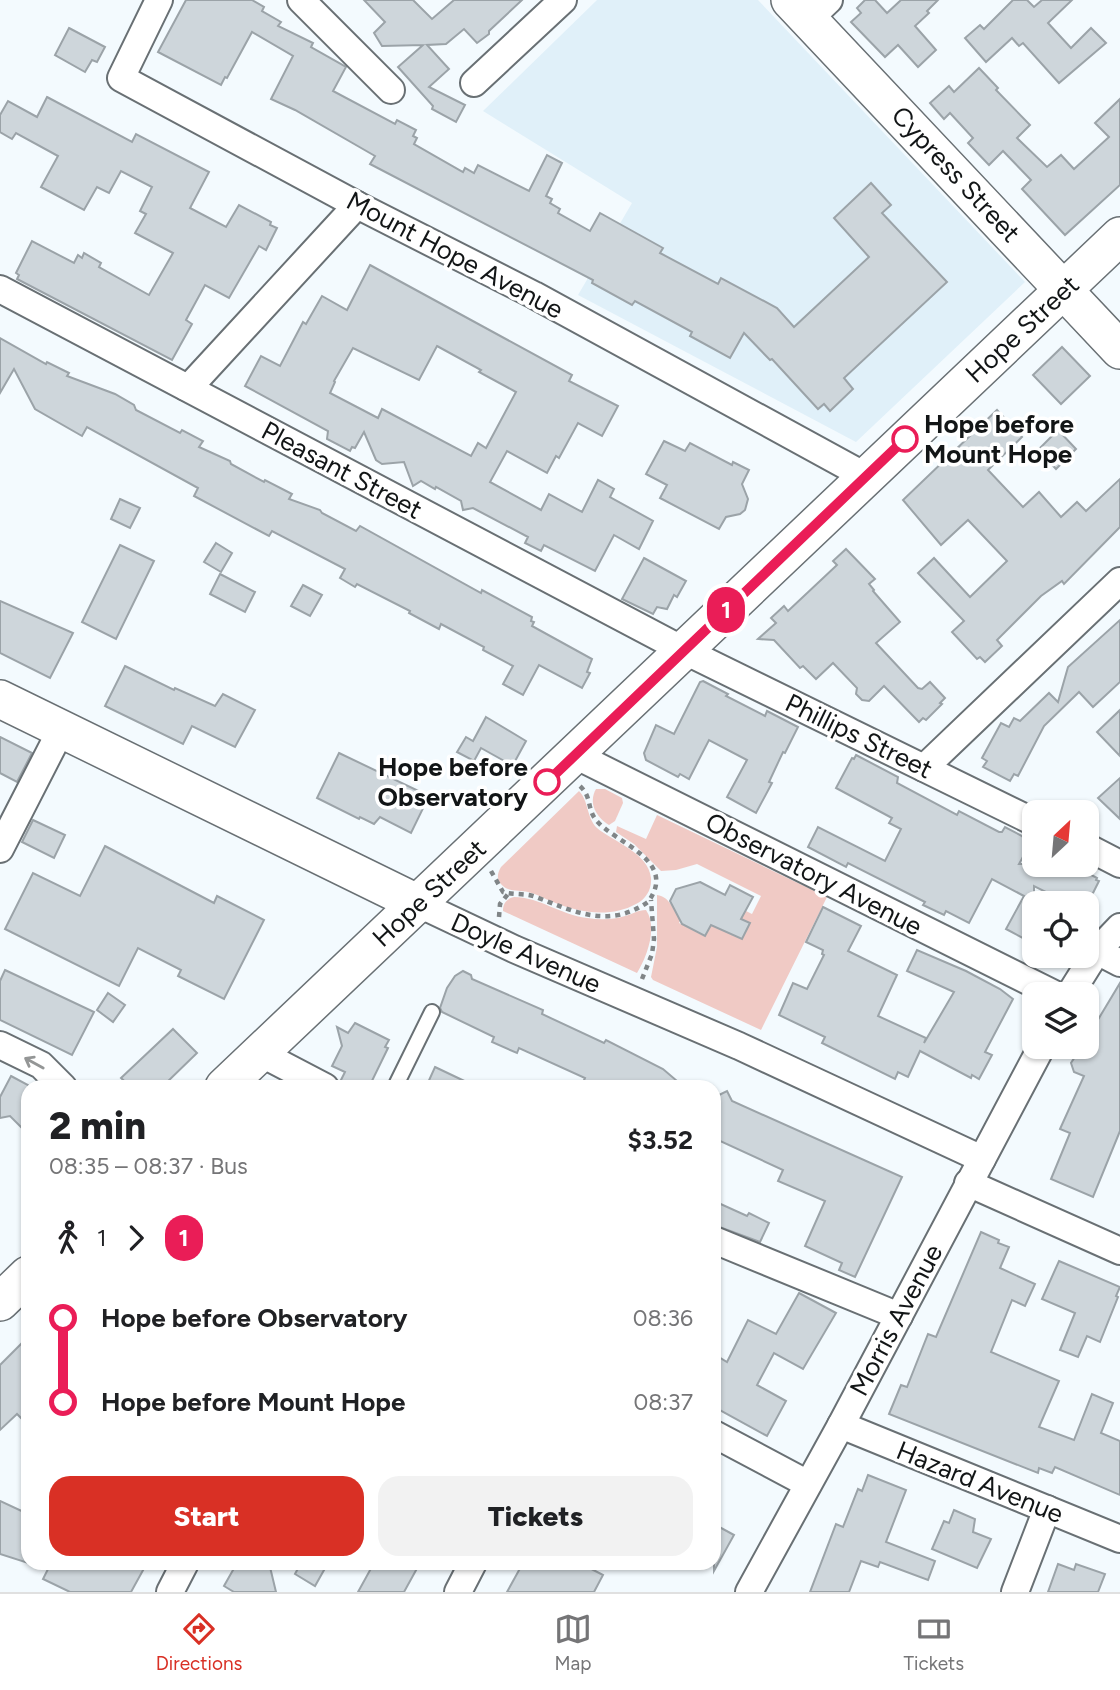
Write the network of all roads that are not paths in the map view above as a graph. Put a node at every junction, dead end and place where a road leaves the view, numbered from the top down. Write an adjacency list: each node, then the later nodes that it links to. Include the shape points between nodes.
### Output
1 (301, 0): 6 (street)
2 (563, 0): 5 (street)
3 (153, 3): 7 (street, Mount Hope Avenue, via 121,78)
4 (809, 6): 10 (main road, Cypress Street)
5 (474, 83)
6 (391, 90)
7 (357, 205): 12 (street); 13 (street, Mount Hope Avenue, via 534,295)
8 (1120, 236): 10 (main road, Hope Street)
9 (0, 289): 12 (street, Pleasant Street)
10 (1064, 290): 11 (main road, Cypress Street); 13 (main road, Hope Street)
11 (1120, 350)
12 (186, 387): 15 (street, Pleasant Street)
13 (865, 476): 15 (main road, Hope Street)
14 (1120, 581): 18 (street)
15 (685, 651): 18 (street, Phillips Street); 19 (main road, Hope Street)
16 (0, 699): 17 (main road, Doyle Avenue)
17 (61, 730): 21 (street); 24 (main road, Doyle Avenue)
18 (925, 768): 20 (street, Phillips Street)
19 (577, 770): 24 (main road, Hope Street); 29 (street, Observatory Avenue)
20 (1022, 816)
21 (0, 849)
22 (1099, 854): 23 (street)
23 (1120, 864)
24 (419, 904): 32 (main road, Hope Street); 38 (street, Doyle Avenue)
25 (1120, 928): 26 (street)
26 (1099, 949)
27 (1099, 952): 28 (street)
28 (1120, 963)
29 (1028, 982)
30 (432, 1012): 37 (lane)
31 (0, 1045): 34 (street, one-way to 31, via 41,1065)
32 (260, 1053): 35 (main road, Hope Street); 36 (street)
33 (1035, 1059): 38 (street, Morris Avenue)
34 (56, 1080)
35 (231, 1080)
36 (311, 1080)
37 (398, 1080)
38 (982, 1159): 39 (street, Morris Avenue)
39 (968, 1183): 41 (street); 44 (street, Morris Avenue)
40 (721, 1243): 44 (street)
41 (1120, 1251)
42 (21, 1282): 43 (main road)
43 (0, 1302)
44 (899, 1316): 45 (street, Morris Avenue)
45 (841, 1426): 47 (street, Morris Avenue); 48 (street, Hazard Avenue)
46 (721, 1438): 47 (street)
47 (808, 1484): 54 (street, Morris Avenue)
48 (1047, 1509): 49 (street, Hazard Avenue); 55 (street)
49 (1120, 1539)
50 (182, 1570): 52 (street)
51 (469, 1570): 53 (street)
52 (170, 1592)
53 (458, 1592)
54 (749, 1592)
55 (1015, 1592)

